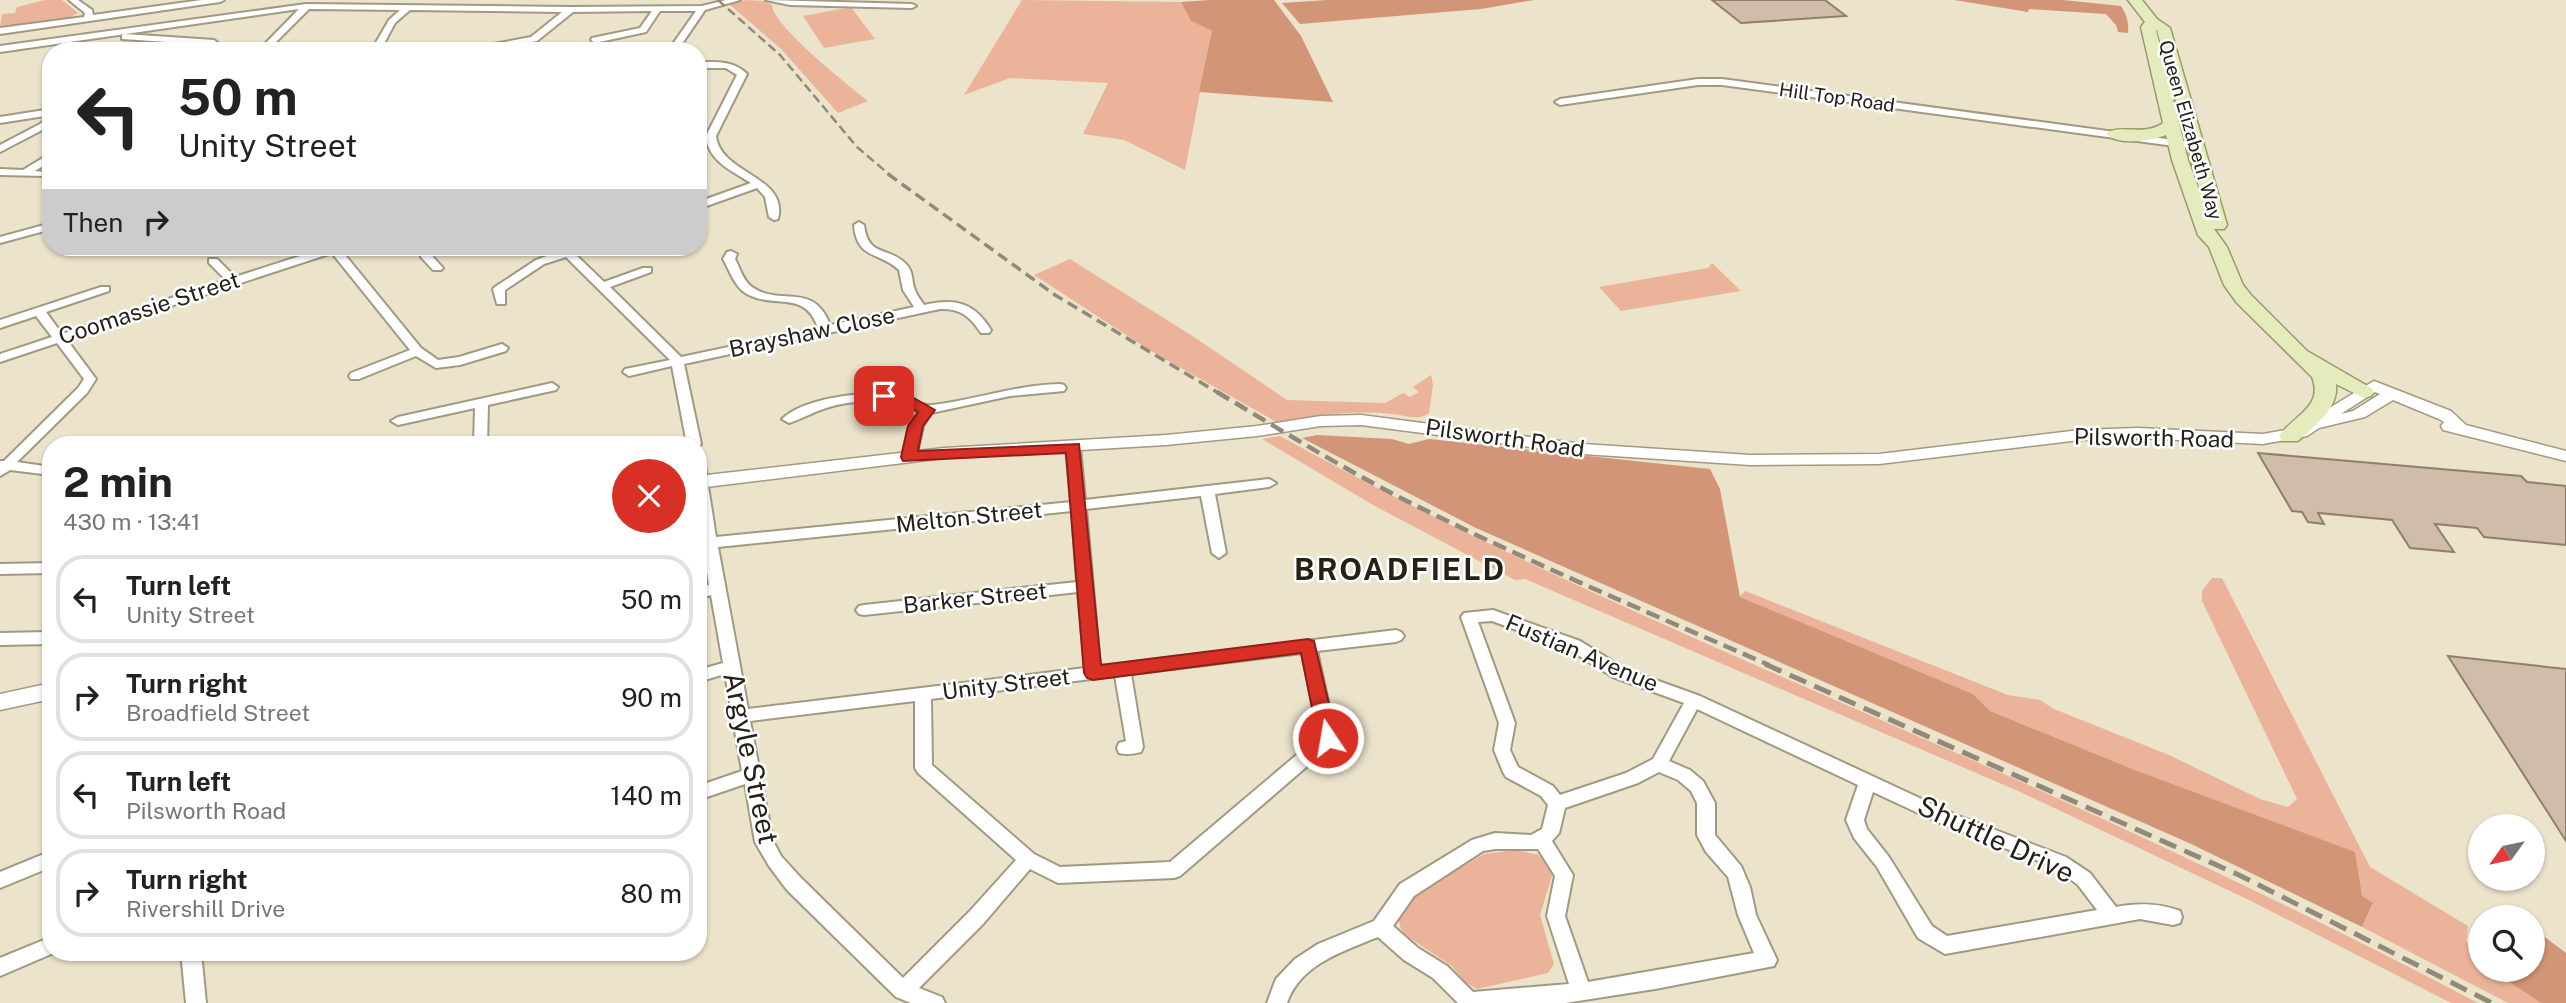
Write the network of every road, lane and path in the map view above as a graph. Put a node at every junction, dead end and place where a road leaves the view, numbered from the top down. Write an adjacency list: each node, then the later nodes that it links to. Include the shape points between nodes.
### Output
1 (73, 0): 14 (street)
2 (220, 0): 14 (street)
3 (593, 0): 13 (street)
4 (736, 0): 12 (street)
5 (770, 0): 9 (street)
6 (2135, 0): 15 (main road, Queen Elizabeth Way)
7 (309, 3): 11 (street); 17 (street); 22 (street)
8 (478, 4): 11 (street); 13 (street)
9 (912, 6)
10 (659, 7): 12 (street); 13 (street); 19 (street, via 643,30)
11 (407, 8): 23 (street)
12 (702, 8): 25 (street)
13 (569, 10): 24 (street, via 534,39)
14 (93, 18): 16 (street); 18 (street)
15 (2152, 22): 32 (main road, Queen Elizabeth Way, via 2148,27); 35 (main road, Queen Elizabeth Way, via 2163,28)
16 (0, 31)
17 (121, 32): 18 (street); 21 (street, via 130,38)
18 (91, 36): 20 (street)
19 (595, 40)
20 (49, 42)
21 (168, 42)
22 (271, 42)
23 (380, 42)
24 (516, 42)
25 (678, 42)
26 (42, 43): 27 (street)
27 (0, 49)
28 (707, 65): 42 (street, via 735,67 742,74 711,136 712,148)
29 (1560, 102): 34 (street, Hill Top Road, via 1722,82)
30 (42, 113): 31 (street)
31 (0, 120)
32 (2171, 125): 34 (main road, via 2149,136); 37 (main road, Queen Elizabeth Way)
33 (42, 127): 36 (street)
34 (2115, 134): 37 (street, Hill Top Road); 37 (street, Hill Top Road)
35 (2197, 148): 37 (street, Hill Top Road); 48 (main road, Queen Elizabeth Way, via 2221,237)
36 (0, 149)
37 (2174, 149): 48 (main road, Queen Elizabeth Way, via 2207,236)
38 (42, 160): 40 (street)
39 (0, 172): 40 (street)
40 (25, 173): 41 (street)
41 (40, 174)
42 (759, 184): 43 (street); 44 (street, via 770,195)
43 (707, 203)
44 (774, 217)
45 (859, 225): 62 (street, via 867,247 906,271 909,291)
46 (42, 229): 47 (street)
47 (0, 240)
48 (2217, 243): 70 (main road, Queen Elizabeth Way, via 2235,288)
49 (731, 254): 65 (street, via 729,259 748,289 771,298 809,303 819,312)
50 (308, 256): 58 (street, Coomassie Street)
51 (342, 256): 69 (street)
52 (427, 256): 56 (street)
53 (552, 256): 61 (street, via 499,289)
54 (571, 256): 59 (street)
55 (213, 261): 58 (street)
56 (437, 268)
57 (647, 270): 59 (street)
58 (233, 281): 67 (street, Coomassie Street)
59 (602, 286): 72 (street)
60 (105, 289): 63 (street)
61 (501, 302)
62 (921, 309): 65 (street, Brayshaw Close); 66 (street, Brayshaw Close, via 963,306)
63 (39, 311): 64 (street); 67 (street)
64 (0, 324)
65 (825, 329): 72 (street, Brayshaw Close)
66 (985, 330)
67 (57, 338): 71 (street, Coomassie Street); 88 (street, via 90,379)
68 (502, 348): 69 (street, via 436,364)
69 (417, 351): 74 (street)
70 (2304, 356): 77 (main road, Queen Elizabeth Way); 84 (main road, via 2327,383 2327,396)
71 (0, 358)
72 (677, 360): 73 (street, Brayshaw Close); 83 (street)
73 (629, 372)
74 (355, 376)
75 (552, 387): 78 (street)
76 (1060, 388): 79 (street, via 1021,389)
77 (2378, 393): 84 (street, Pilsworth Road, via 2348,418); 86 (street, via 2443,425)
78 (482, 403): 81 (street, via 453,403); 82 (street)
79 (927, 410): 80 (street, via 905,400 864,396 829,402); 87 (street, via 915,426)
80 (789, 419)
81 (398, 421)
82 (481, 436)
83 (692, 436)
84 (2290, 436): 85 (street, Pilsworth Road, via 2080,435 1879,458 1750,460 1583,449 1361,420)
85 (1073, 448): 87 (street, Pilsworth Road); 93 (street)
86 (2566, 456)
87 (909, 457): 90 (street, Pilsworth Road)
88 (3, 468): 89 (street)
89 (42, 470)
90 (707, 476)
91 (1269, 483): 92 (street, Melton Street)
92 (1207, 490): 93 (street, Melton Street); 96 (street)
93 (1079, 506): 95 (street, Melton Street); 99 (street)
94 (707, 525): 95 (street, Argyle Street)
95 (710, 543): 100 (street, Argyle Street)
96 (1219, 553)
97 (42, 568): 98 (street)
98 (0, 569)
99 (1085, 586): 102 (street, Barker Street); 110 (street)
100 (717, 588): 101 (street); 107 (street, Argyle Street)
101 (707, 591)
102 (864, 610)
103 (1396, 636): 106 (street, Unity Street)
104 (42, 638): 105 (street)
105 (0, 639)
106 (1308, 646): 108 (street, Unity Street); 123 (street, via 1328,738 1174,870 1058,875)
107 (732, 666): 109 (street); 115 (street, Argyle Street)
108 (1122, 669): 110 (street, Unity Street); 116 (street, via 1135,747)
109 (707, 673)
110 (1093, 673): 112 (street, Unity Street)
111 (42, 693): 114 (street)
112 (923, 694): 115 (street, Unity Street); 123 (street, via 924,768)
113 (1694, 700): 117 (street); 119 (street, Shuttle Drive); 121 (street, Fustian Avenue, via 1619,673 1574,645 1493,615 1469,617 1507,723 1502,750 1512,772 1547,791)
114 (0, 702)
115 (741, 716): 118 (street, Argyle Street)
116 (1125, 748)
117 (1660, 764): 121 (street); 133 (street, via 1697,786 1706,803 1706,835 1734,872 1766,960)
118 (751, 775): 120 (street); 132 (street, Argyle Street, via 764,842 775,861)
119 (1868, 780): 126 (street, Shuttle Drive, via 1951,820 2060,862 2084,879); 126 (street, Shuttle Drive, via 1855,820 1860,833 1935,941 1945,945)
120 (707, 790)
121 (1557, 803): 122 (street, via 1550,833)
122 (1542, 840): 128 (street, via 1478,845 1407,890); 133 (street, via 1564,875 1556,916)
123 (1028, 859): 132 (street)
124 (42, 863): 125 (street)
125 (0, 880)
126 (2111, 915): 127 (street, Shuttle Drive, via 2140,911)
127 (2173, 917)
128 (1381, 927): 133 (street, via 1440,972 1469,1001); 136 (street, via 1325,950 1302,965 1283,985)
129 (42, 950): 131 (street)
130 (192, 961): 134 (street)
131 (0, 967)
132 (903, 991): 135 (street, Argyle Street)
133 (1581, 991)
134 (196, 1003)
135 (935, 1003)
136 (1277, 1003)

